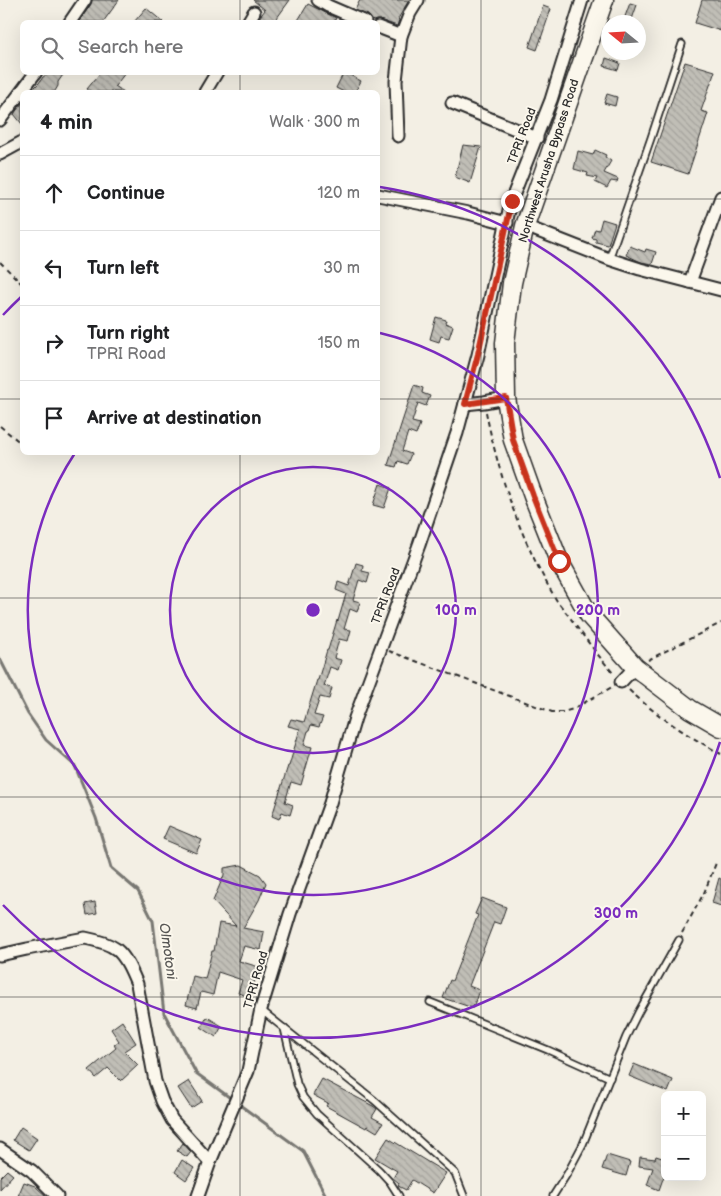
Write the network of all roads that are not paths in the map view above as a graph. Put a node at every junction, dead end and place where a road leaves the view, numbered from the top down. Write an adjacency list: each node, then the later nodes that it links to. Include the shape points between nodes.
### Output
1 (85, 0): 6 (street)
2 (318, 0): 7 (street)
3 (418, 0): 9 (street)
4 (582, 0): 19 (street, TPRI Road)
5 (604, 0): 25 (main road, Northwest Arusha Bypass Road)
6 (71, 20)
7 (360, 20)
8 (380, 28): 9 (street)
9 (401, 36): 18 (street, via 396,81)
10 (682, 44): 26 (lane)
11 (34, 75): 13 (street)
12 (215, 75): 14 (street)
13 (22, 90)
14 (205, 90)
15 (20, 93): 17 (street)
16 (452, 103): 19 (street)
17 (1, 118)
18 (398, 136)
19 (537, 138): 24 (street, TPRI Road, via 512,201)
20 (20, 143): 21 (street)
21 (0, 154)
22 (380, 195): 24 (street)
23 (721, 197): 27 (street)
24 (507, 223): 30 (street, TPRI Road)
25 (525, 226): 26 (street); 29 (main road, Northwest Arusha Bypass Road, via 512,283 505,343)
26 (609, 259): 27 (street)
27 (690, 282): 28 (street)
28 (721, 290)
29 (506, 398): 30 (street); 31 (main road, Northwest Arusha Bypass Road, via 513,440 559,561 590,616)
30 (465, 404): 37 (street, TPRI Road, via 419,545 355,718)
31 (635, 667): 32 (street); 33 (main road, Northwest Arusha Bypass Road, via 690,709)
32 (621, 682)
33 (721, 727)
34 (679, 940): 39 (lane, via 630,1028)
35 (0, 955): 41 (street, via 85,938 115,948 132,971 137,984 162,1101 172,1120)
36 (430, 1002): 39 (lane)
37 (261, 1009): 38 (lane); 41 (street, TPRI Road, via 248,1071)
38 (284, 1028): 44 (lane, via 303,1097 317,1114 379,1170); 45 (lane, via 374,1100 455,1173)
39 (610, 1078): 46 (lane, via 583,1144)
40 (0, 1149): 42 (street, via 32,1171)
41 (210, 1162): 43 (street, TPRI Road)
42 (58, 1196)
43 (198, 1196)
44 (400, 1196)
45 (464, 1196)
46 (553, 1196)

